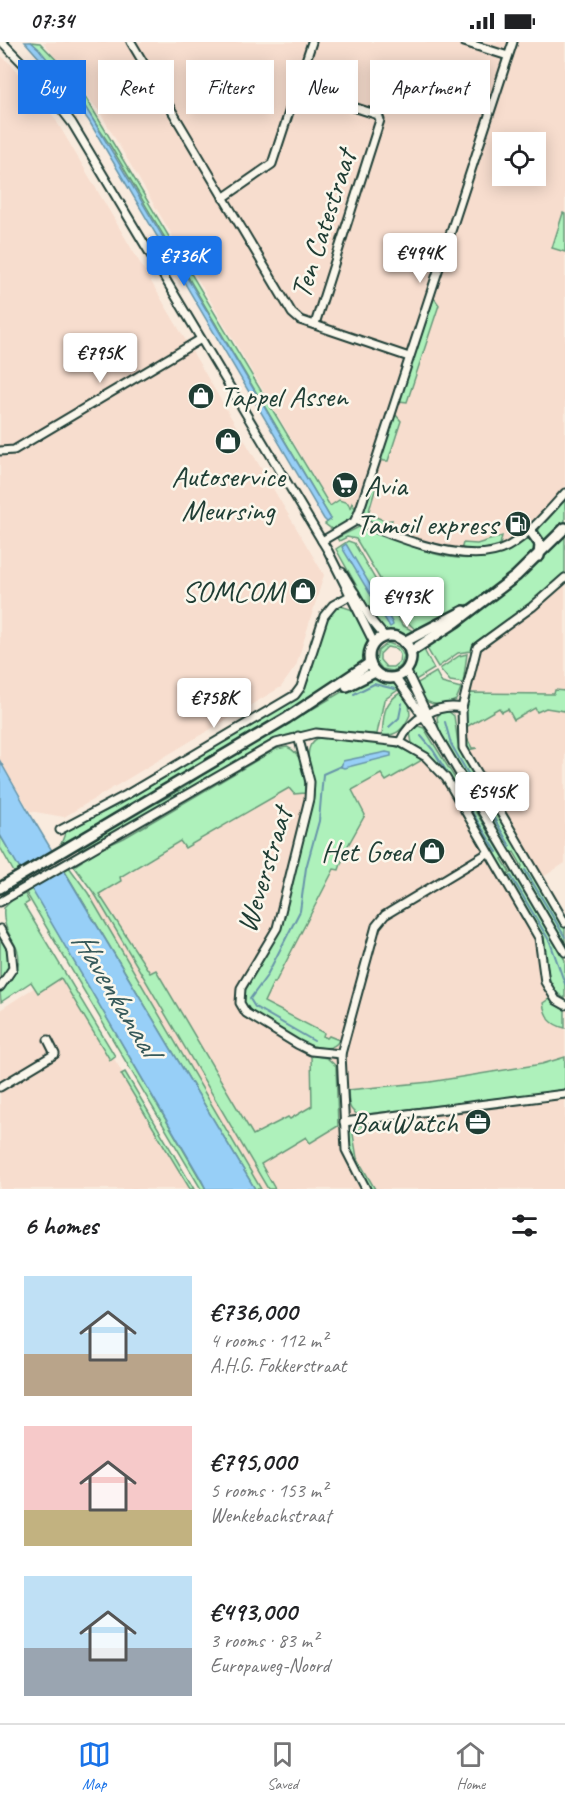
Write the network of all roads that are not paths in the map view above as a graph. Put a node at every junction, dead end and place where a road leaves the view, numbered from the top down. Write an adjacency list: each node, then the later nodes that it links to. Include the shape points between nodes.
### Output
1 (2, 42): 12 (street, via 39,80 72,123)
2 (131, 42): 10 (street)
3 (312, 42): 7 (street)
4 (464, 42): 6 (street)
5 (513, 42): 6 (street)
6 (508, 56): 13 (street)
7 (307, 60)
8 (358, 108): 11 (street, Ten Catestraat, via 378,114 380,120)
9 (289, 114): 10 (street, via 272,164)
10 (223, 198): 11 (street, via 292,313)
11 (315, 324): 13 (street)
12 (201, 339): 14 (street, via 14,450); 19 (street)
13 (409, 357): 16 (street)
14 (0, 451)
15 (565, 493): 18 (street)
16 (356, 520): 18 (street, via 430,546 471,555 505,548); 19 (street)
17 (565, 528): 20 (main road)
18 (530, 530): 20 (main road, via 540,544)
19 (322, 542): 22 (street)
20 (539, 556): 23 (main road)
21 (565, 578): 32 (street, via 477,647)
22 (352, 594): 24 (street); 26 (street); 37 (street, via 333,605 324,616 295,695)
23 (472, 608): 25 (main road); 27 (main road)
24 (385, 637): 25 (main road); 26 (main road)
25 (404, 642): 27 (main road)
26 (374, 643): 28 (main road, via 369,652)
27 (410, 652): 29 (main road)
28 (370, 663): 30 (main road); 34 (main road)
29 (406, 670): 31 (main road); 33 (street)
30 (375, 672): 31 (main road); 34 (main road)
31 (395, 677): 33 (street)
32 (462, 708): 33 (street, via 438,709); 41 (street, via 465,753)
33 (425, 716): 36 (street, via 410,724); 43 (street)
34 (287, 718): 39 (main road)
35 (298, 736): 36 (street, via 334,734); 40 (street, via 264,750); 47 (street, Weverstraat, via 310,782 309,799 277,928 242,988 240,1003 246,1013 297,1044 311,1051)
36 (400, 742): 38 (street, via 436,766)
37 (60, 830)
38 (488, 853): 45 (street, via 539,938 544,982 556,1000); 47 (street, via 385,915 376,926)
39 (0, 888)
40 (0, 902)
41 (565, 923)
42 (0, 929): 44 (street, via 13,959 13,968)
43 (565, 952)
44 (0, 987)
45 (565, 1005)
46 (48, 1040): 48 (street, via 55,1054)
47 (341, 1054): 50 (street)
48 (0, 1087)
49 (565, 1094): 50 (street)
50 (344, 1122): 51 (street, via 346,1150)
51 (366, 1189)

